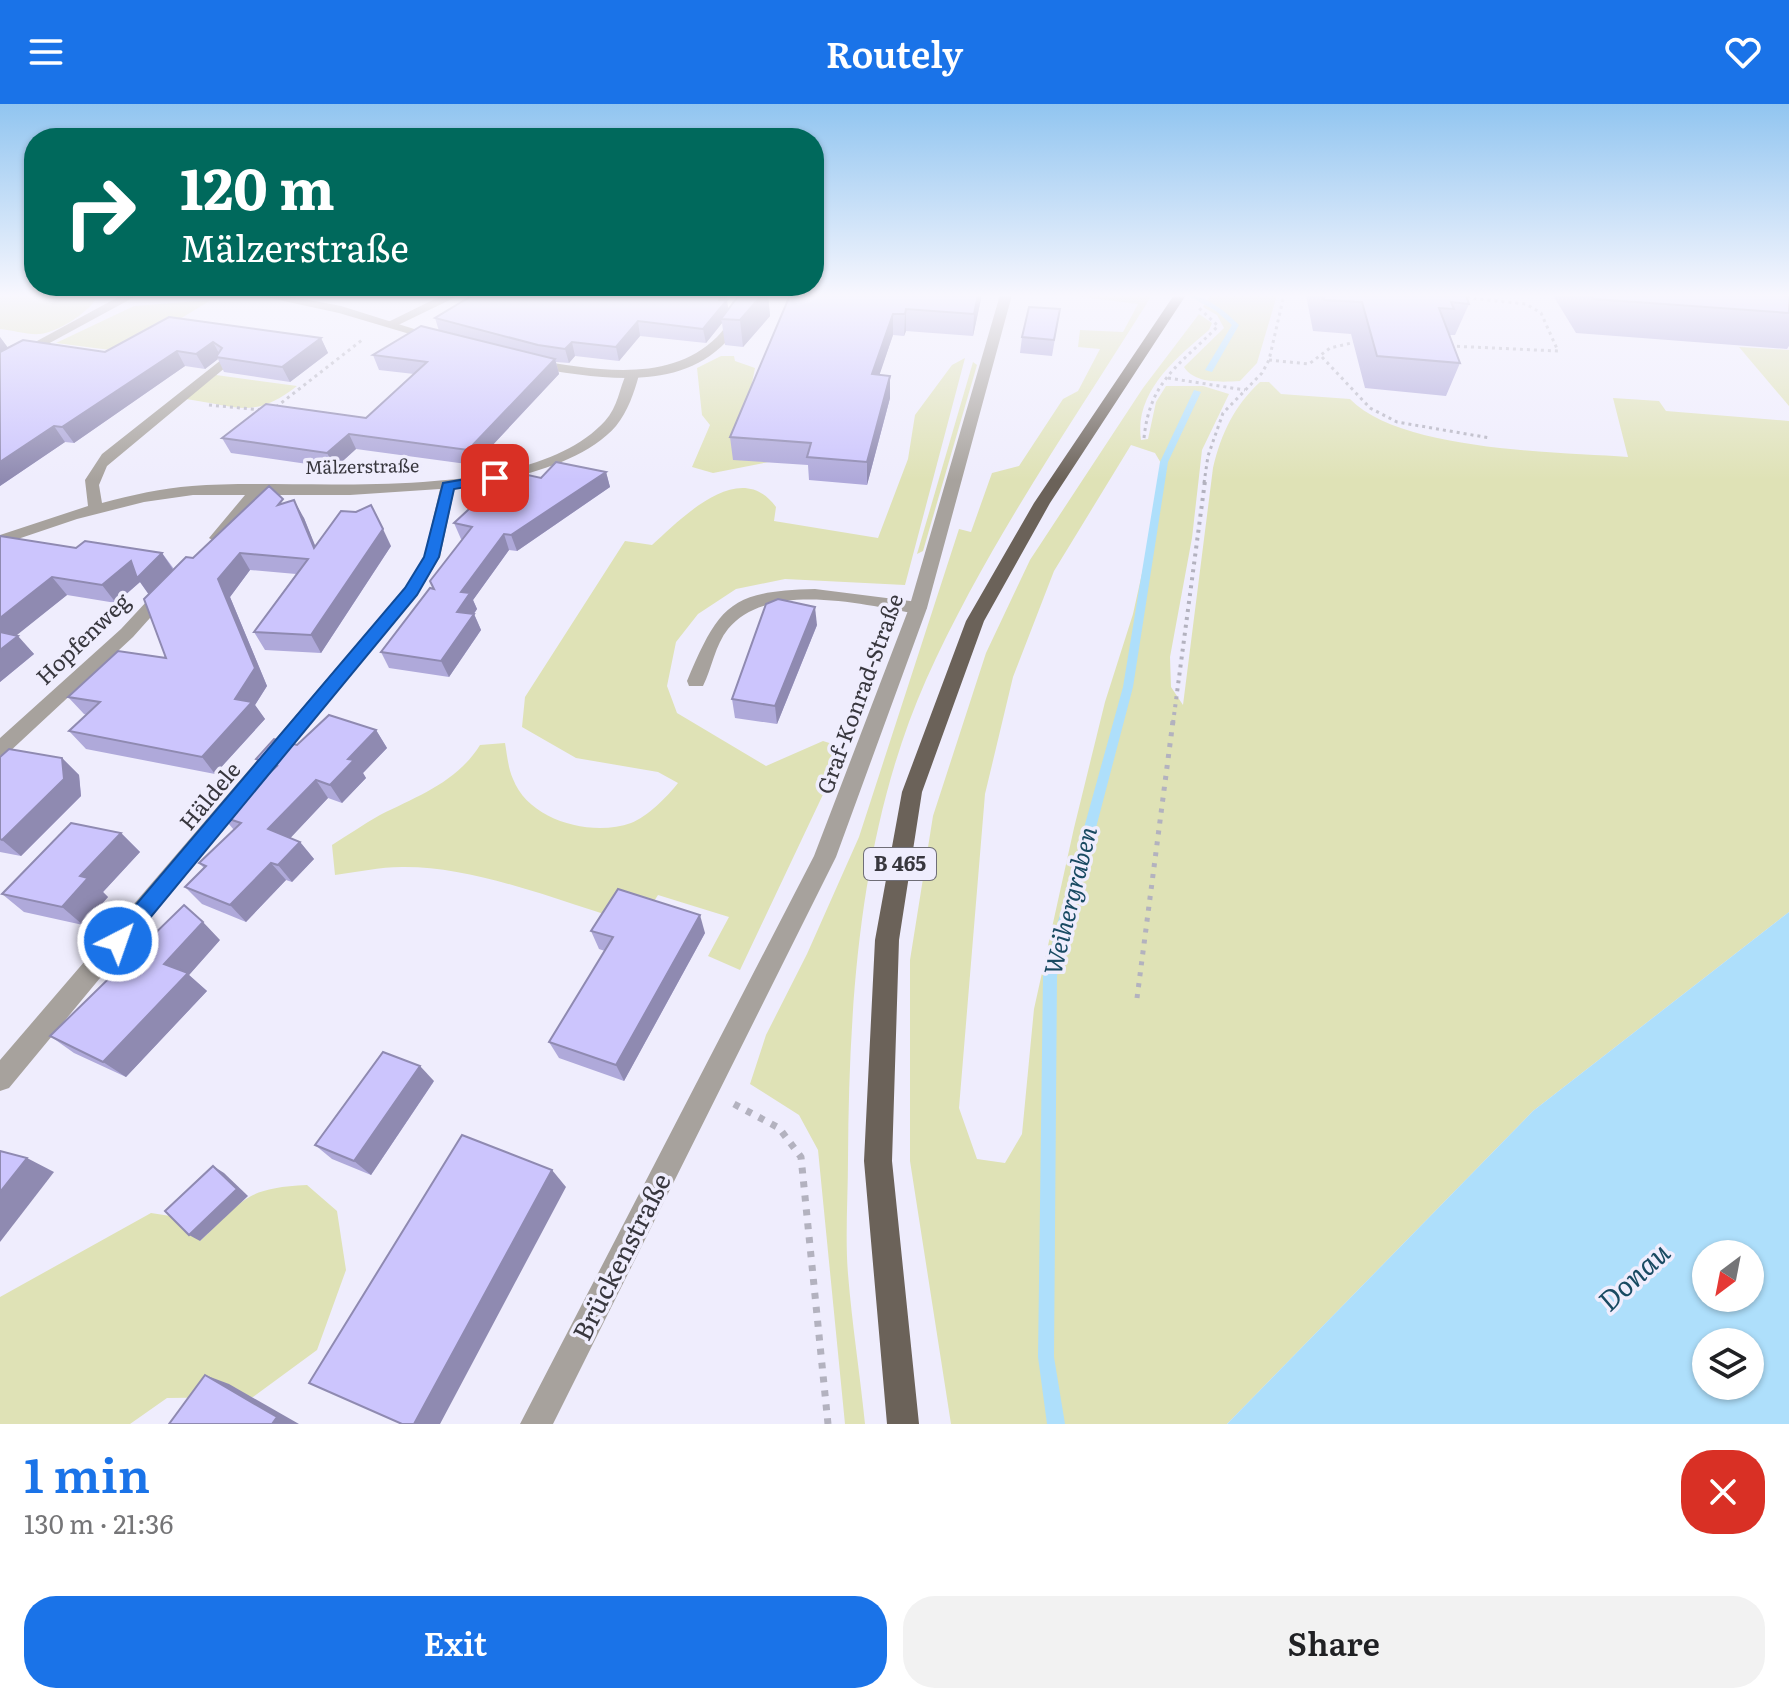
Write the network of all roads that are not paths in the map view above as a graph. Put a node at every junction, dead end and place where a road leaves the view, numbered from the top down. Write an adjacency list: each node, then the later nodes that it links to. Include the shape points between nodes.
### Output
1 (701, 357): 6 (street)
2 (989, 357): 13 (street, Graf-Konrad-Straße)
3 (1139, 357): 19 (main road, B 465, via 1042,503 975,621 912,792 887,940 878,1161)
4 (513, 359): 6 (street)
5 (221, 364): 9 (street, via 92,473 89,487)
6 (632, 375): 7 (street, Mälzerstraße, via 618,413 577,448 526,469)
7 (448, 486): 8 (street, Mälzerstraße); 16 (street, Häldele, via 432,557 411,591)
8 (258, 489): 9 (street, Mälzerstraße, via 155,494); 11 (street)
9 (96, 507): 10 (street, Mälzerstraße)
10 (0, 540)
11 (207, 548)
12 (176, 580): 15 (street, Hopfenweg, via 127,633)
13 (918, 608): 14 (street, via 801,594 756,600 722,624); 17 (street, Graf-Konrad-Straße, via 825,857)
14 (696, 681)
15 (0, 749)
16 (0, 1079)
17 (709, 1091): 18 (street, Brückenstraße)
18 (536, 1424)
19 (903, 1424)

